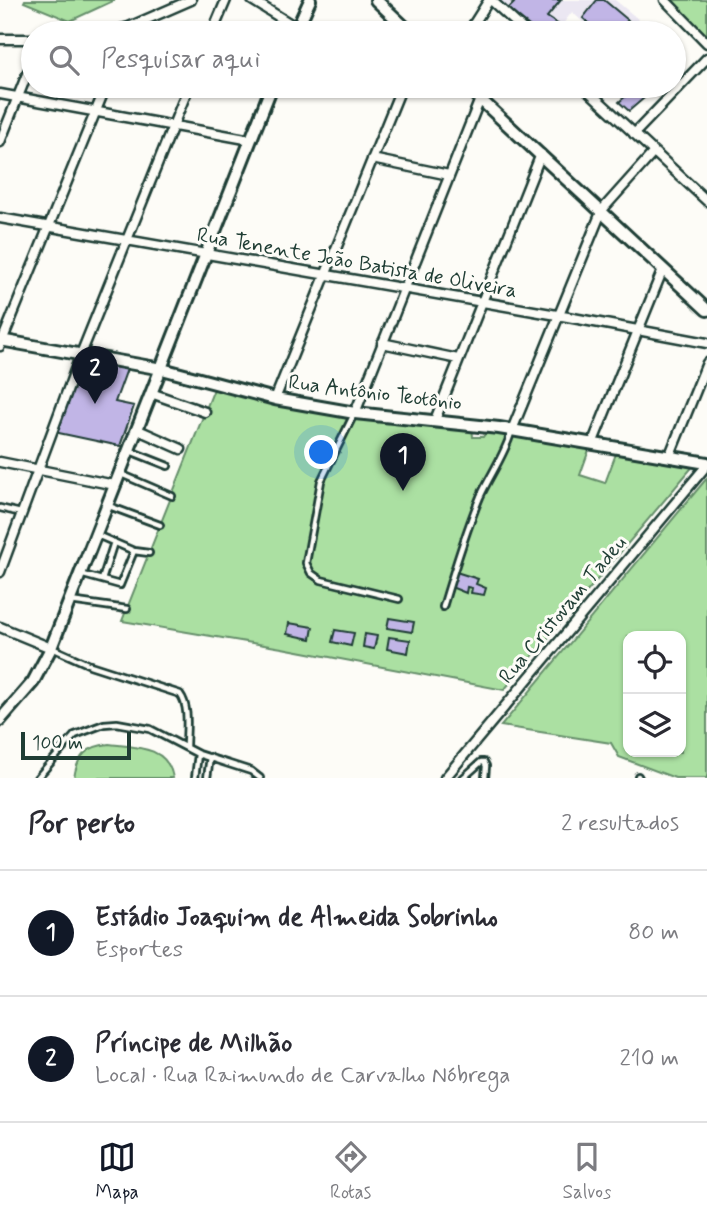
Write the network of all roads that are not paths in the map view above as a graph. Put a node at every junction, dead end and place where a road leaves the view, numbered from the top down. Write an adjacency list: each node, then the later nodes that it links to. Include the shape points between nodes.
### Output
1 (191, 0): 8 (street)
2 (226, 0): 9 (street)
3 (253, 0): 10 (street)
4 (310, 0): 11 (street)
5 (376, 0): 12 (street)
6 (490, 0): 13 (street); 14 (street)
7 (665, 0): 15 (street)
8 (147, 21)
9 (217, 21)
10 (282, 21)
11 (301, 21)
12 (398, 21)
13 (476, 21)
14 (514, 21)
15 (686, 21)
16 (686, 22): 19 (street)
17 (0, 39): 18 (street)
18 (21, 39)
19 (707, 43)
20 (707, 58): 21 (street)
21 (686, 80)
22 (21, 91): 24 (street)
23 (0, 94): 24 (street)
24 (19, 96): 37 (street)
25 (30, 98): 33 (street)
26 (101, 98): 33 (street)
27 (184, 98): 34 (street)
28 (267, 98): 36 (street)
29 (397, 98): 40 (street)
30 (596, 98): 35 (street)
31 (669, 98): 35 (street)
32 (480, 99): 39 (street); 41 (street)
33 (96, 110): 34 (street); 45 (street)
34 (173, 125): 36 (street); 46 (street)
35 (634, 134): 38 (street)
36 (251, 140): 47 (street)
37 (0, 142)
38 (654, 152): 42 (street); 43 (street)
39 (541, 155): 43 (street); 51 (street)
40 (372, 159): 41 (street); 49 (street)
41 (449, 175): 50 (street)
42 (707, 201)
43 (602, 210): 48 (street); 53 (street)
44 (0, 218): 45 (street, Rua Tenente João Batista de Oliveira)
45 (49, 227): 46 (street, Rua Tenente João Batista de Oliveira); 55 (street)
46 (126, 241): 47 (street, Rua Tenente João Batista de Oliveira); 58 (street)
47 (206, 255): 49 (street, Rua Tenente João Batista de Oliveira); 61 (street)
48 (663, 268): 52 (street); 54 (street)
49 (325, 274): 50 (street, Rua Tenente João Batista de Oliveira); 63 (street)
50 (403, 289): 51 (street, Rua Tenente João Batista de Oliveira); 57 (street)
51 (481, 303): 53 (street, Rua Tenente João Batista de Oliveira); 59 (street)
52 (707, 310)
53 (557, 315): 54 (street, Rua Tenente João Batista de Oliveira); 68 (street)
54 (637, 329): 56 (street, Rua Tenente João Batista de Oliveira); 69 (street)
55 (1, 342): 58 (street, Rua Antônio Teotônio)
56 (707, 343)
57 (382, 344): 59 (street); 65 (street)
58 (81, 354): 61 (street, Rua Antônio Teotônio); 76 (street)
59 (458, 359): 66 (street)
60 (707, 363): 72 (street)
61 (162, 369): 62 (street); 63 (street, Rua Antônio Teotônio)
62 (151, 393): 64 (street); 67 (street)
63 (275, 399): 65 (street, Rua Antônio Teotônio)
64 (205, 412)
65 (355, 413): 66 (street, Rua Antônio Teotônio); 92 (lane, via 321,481 306,563 321,580)
66 (435, 421): 68 (street, Rua Antônio Teotônio)
67 (136, 429): 70 (street); 71 (street)
68 (512, 430): 69 (street, Rua Antônio Teotônio); 94 (lane, via 503,458 469,523)
69 (592, 444): 72 (street, Rua Antônio Teotônio)
70 (181, 449)
71 (128, 450): 75 (lane); 77 (street)
72 (669, 457): 74 (street, Rua Antônio Teotônio)
73 (0, 462): 76 (street)
74 (707, 464): 106 (street, Rua Cristovam Tadeu)
75 (168, 466)
76 (38, 469): 78 (street); 82 (street)
77 (119, 473): 78 (street); 79 (lane)
78 (115, 485): 80 (street)
79 (172, 496)
80 (107, 505): 83 (lane); 84 (street)
81 (0, 508): 82 (lane)
82 (21, 513): 87 (street)
83 (160, 525)
84 (95, 534): 85 (lane); 90 (street)
85 (114, 542): 86 (lane); 91 (lane)
86 (134, 551): 88 (lane); 91 (lane, via 121,584)
87 (3, 553): 89 (street)
88 (149, 553)
89 (0, 572)
90 (80, 574): 91 (lane); 93 (street)
91 (102, 580)
92 (399, 599)
93 (70, 601): 95 (lane); 97 (street)
94 (443, 607)
95 (127, 609)
96 (0, 627): 97 (street)
97 (51, 648): 98 (street, via 33,682); 99 (lane, via 180,694)
98 (0, 720)
99 (187, 748): 100 (lane); 102 (lane, via 130,723 104,724 75,735)
100 (198, 754): 101 (lane); 103 (lane)
101 (210, 757): 104 (lane); 105 (lane)
102 (37, 778)
103 (195, 778)
104 (207, 778)
105 (260, 778)
106 (445, 778)
107 (463, 778): 108 (lane, via 484,762)
108 (485, 778)

